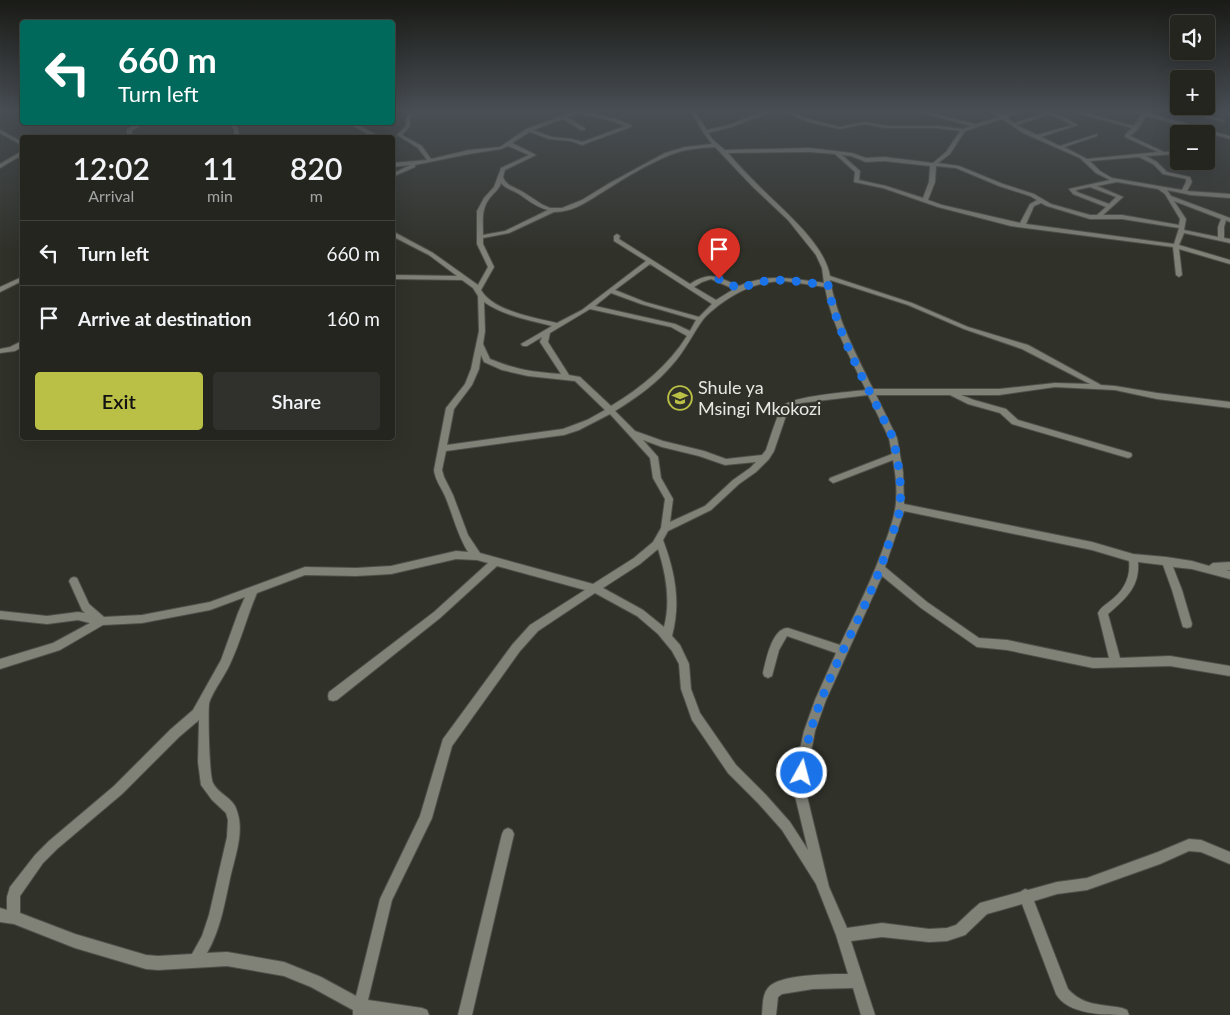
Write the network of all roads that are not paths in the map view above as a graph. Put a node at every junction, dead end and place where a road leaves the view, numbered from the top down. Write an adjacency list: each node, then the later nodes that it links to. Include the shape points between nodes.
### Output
1 (15, 157): 18 (street)
2 (427, 157): 14 (street)
3 (446, 157): 14 (street)
4 (527, 157): 20 (street, via 504,168)
5 (660, 157): 30 (street, via 590,198 571,207)
6 (728, 157): 47 (street, via 800,229 819,255)
7 (841, 157): 27 (street, via 858,172 857,182 884,186)
8 (855, 157): 17 (street)
9 (943, 157): 17 (street)
10 (1083, 157): 13 (street)
11 (1105, 157): 13 (street)
12 (1143, 157): 24 (street, via 1165,173 1189,179)
13 (1088, 160): 21 (street, via 1098,172)
14 (430, 161): 15 (street)
15 (420, 163): 16 (street); 19 (street)
16 (395, 165)
17 (933, 165): 27 (street, via 932,182); 28 (street, via 959,167)
18 (0, 166)
19 (395, 175)
20 (501, 178): 30 (street, via 506,186 535,204); 37 (street, via 480,209)
21 (1115, 181): 22 (street); 23 (street)
22 (1092, 186): 29 (street, via 1120,196); 29 (street, via 1072,190)
23 (1160, 188): 24 (street); 26 (street)
24 (1183, 192): 25 (street)
25 (1230, 196)
26 (1170, 197): 32 (street); 34 (street, via 1183,219)
27 (925, 200): 33 (street)
28 (1040, 201): 31 (street); 33 (street, via 1032,205)
29 (1108, 206): 31 (street)
30 (553, 210): 37 (street, via 508,232)
31 (1097, 218): 34 (street, via 1122,217)
32 (1227, 220): 38 (street, via 1221,227)
33 (1022, 226): 40 (street)
34 (1182, 229): 38 (street); 40 (street)
35 (395, 235): 45 (street, via 428,252)
36 (617, 236): 41 (street, via 616,240)
37 (480, 237): 52 (street, via 491,266)
38 (1221, 240): 39 (street)
39 (1230, 241)
40 (1176, 246): 42 (street); 43 (street)
41 (650, 261): 48 (street); 51 (street)
42 (1230, 262)
43 (1180, 275)
44 (395, 277): 45 (street)
45 (463, 278): 52 (street)
46 (20, 280): 50 (street)
47 (827, 281): 49 (street, via 772,279); 64 (street, via 910,304 966,328 1030,349); 65 (street, via 843,334)
48 (691, 286): 49 (street, via 712,276); 53 (street)
49 (740, 289): 53 (street)
50 (0, 290)
51 (611, 291): 54 (street); 55 (street)
52 (480, 293): 56 (street, via 501,309); 59 (street, via 482,326)
53 (717, 304): 55 (street)
54 (589, 308): 56 (street); 58 (street, via 673,325)
55 (700, 318): 58 (street)
56 (559, 326): 57 (street)
57 (547, 333): 60 (street); 63 (street, via 544,342)
58 (691, 335): 68 (street, via 664,370)
59 (479, 342): 63 (street, via 488,360 505,368 528,374); 70 (street, via 475,369 471,380 450,408)
60 (525, 344)
61 (20, 345): 62 (street)
62 (0, 351)
63 (567, 377): 68 (street, via 577,379)
64 (1099, 386): 66 (street, via 1055,384 999,392); 67 (street)
65 (870, 392): 66 (street); 71 (street, via 893,438); 73 (street, via 789,405)
66 (950, 392): 72 (street, via 1001,410 1015,422)
67 (1230, 405)
68 (610, 411): 69 (street); 70 (street, via 564,432)
69 (632, 433): 73 (street, via 725,462); 76 (street, via 654,457 657,478 669,499)
70 (441, 449): 78 (street, via 439,480 449,496 464,540)
71 (897, 455): 74 (street); 75 (street)
72 (1128, 455)
73 (766, 457): 76 (street, via 708,508)
74 (833, 480)
75 (900, 507): 79 (street, via 1092,546); 84 (street)
76 (664, 528): 77 (street)
77 (659, 540): 88 (street, via 651,551); 92 (street, via 674,599)
78 (477, 556): 81 (street); 87 (street, via 456,555 381,571 305,571)
79 (1133, 558): 80 (street); 94 (street, via 1135,575 1132,584 1121,598 1103,610)
80 (1166, 561): 83 (street); 91 (street)
81 (495, 562): 88 (street); 98 (street, via 437,615)
82 (1230, 566): 83 (street)
83 (1202, 567): 85 (street)
84 (881, 568): 93 (street); 94 (street, via 924,605 977,642 1093,663)
85 (1230, 575)
86 (74, 581): 90 (street, via 84,605)
87 (254, 589): 90 (street, via 210,606 173,614); 99 (street, via 226,662)
88 (596, 589): 92 (street, via 640,613); 109 (street, via 529,633 446,745 426,818 386,899)
89 (0, 615): 90 (street, via 47,620 85,616)
90 (102, 621): 95 (street, via 61,644)
91 (1187, 624)
92 (667, 636): 102 (street, via 684,664 686,689 696,716 732,770 786,826)
93 (842, 650): 97 (street, via 784,632 774,650); 102 (street, via 812,721 801,784 801,796)
94 (1116, 663): 96 (street, via 1170,661)
95 (0, 664)
96 (1230, 671)
97 (768, 673)
98 (333, 696)
99 (204, 704): 105 (street, via 193,719 118,790 39,859 15,892); 107 (street, via 207,785 231,809 234,820 216,915)
100 (508, 834): 111 (street)
101 (1230, 858): 103 (street, via 1201,846 1189,845 1088,884)
102 (823, 887): 106 (street)
103 (1025, 895): 106 (street, via 982,910 962,929 951,934 880,930); 114 (street, via 1068,1001 1086,1009)
104 (0, 915): 105 (street)
105 (14, 917): 107 (street, via 76,941 146,962)
106 (843, 935): 108 (street)
107 (196, 960): 109 (street, via 227,959 284,969 316,982)
108 (858, 981): 112 (street, via 801,983 777,989 773,991); 113 (street)
109 (360, 1010): 110 (street)
110 (422, 1015)
111 (466, 1015)
112 (769, 1015)
113 (868, 1015)
114 (1122, 1015)

